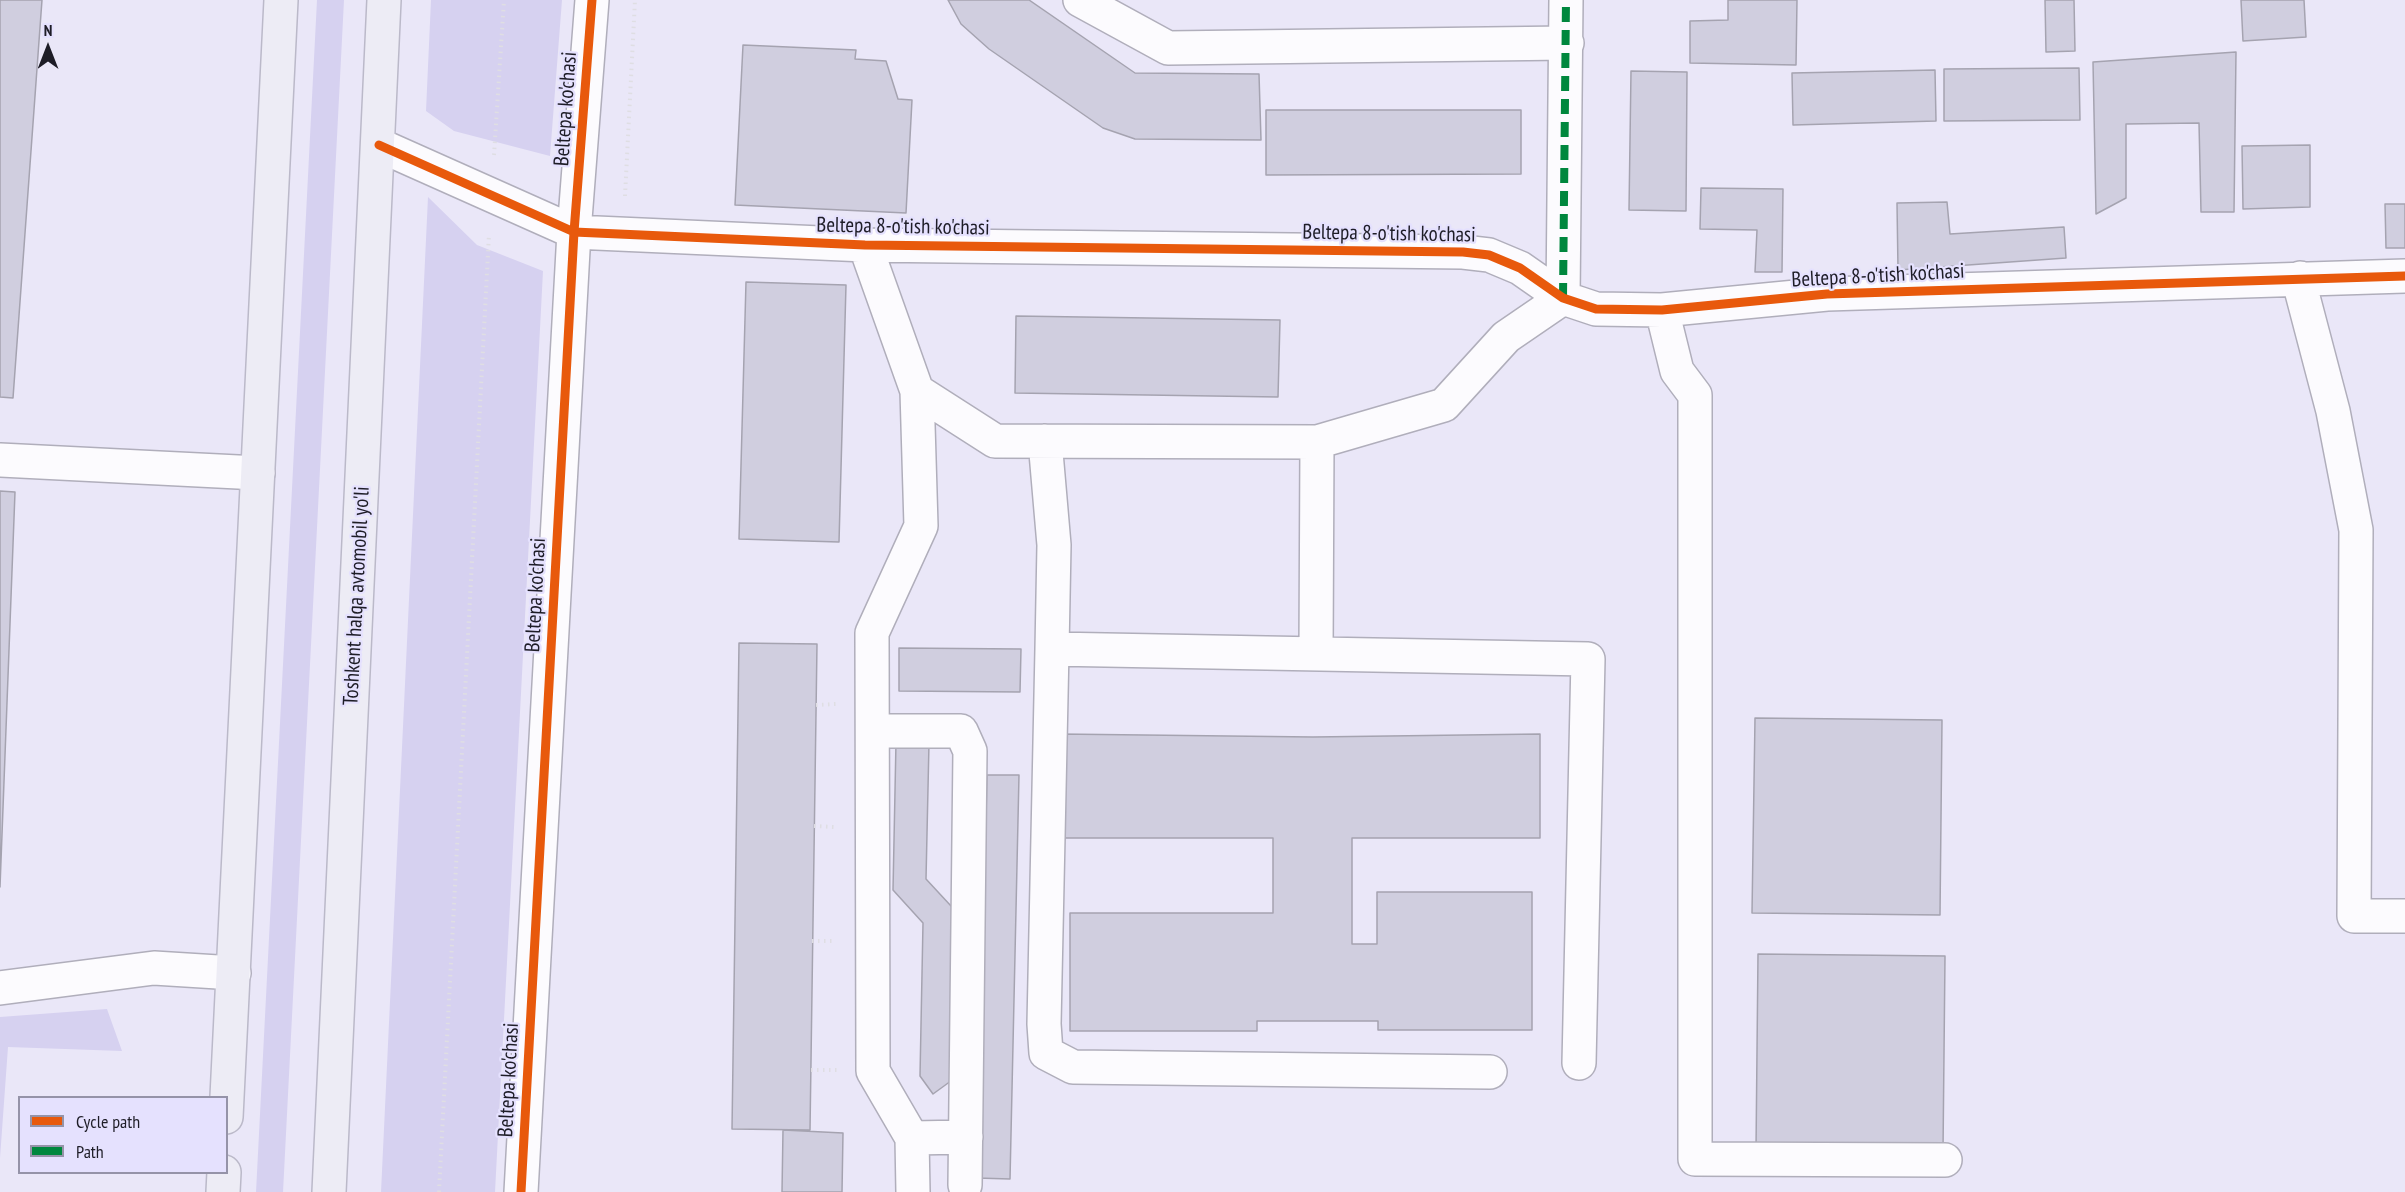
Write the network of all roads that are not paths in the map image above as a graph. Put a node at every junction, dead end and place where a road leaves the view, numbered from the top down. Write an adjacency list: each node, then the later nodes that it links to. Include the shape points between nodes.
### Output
1 (282, 0): 18 (highway)
2 (384, 0): 7 (highway, Toshkent halqa avtomobil yo'li)
3 (592, 0): 8 (street, Beltepa ko'chasi)
4 (1080, 0): 6 (street, via 1168,48)
5 (1566, 0): 6 (street)
6 (1567, 43): 12 (street)
7 (379, 145): 8 (street); 34 (highway, Toshkent halqa avtomobil yo'li)
8 (574, 232): 9 (street, Beltepa 8-o'tish ko'chasi); 35 (street, Beltepa ko'chasi)
9 (865, 245): 12 (street, Beltepa 8-o'tish ko'chasi, via 1463,252 1489,255 1520,268); 14 (street)
10 (2405, 276): 11 (street, Beltepa 8-o'tish ko'chasi)
11 (2301, 278): 13 (street, Beltepa 8-o'tish ko'chasi, via 1827,294); 22 (street, via 2356,530 2354,916)
12 (1563, 298): 13 (street, Beltepa 8-o'tish ko'chasi, via 1596,309); 16 (street, via 1506,337 1444,405)
13 (1662, 310): 30 (street, via 1677,371 1695,395 1695,1159)
14 (918, 391): 15 (street, via 995,441); 21 (street, via 921,526 872,633)
15 (1045, 441): 16 (street); 19 (street, via 1054,546)
16 (1317, 442): 20 (street)
17 (0, 460): 18 (street)
18 (258, 472): 23 (highway)
19 (1052, 650): 20 (street); 26 (street, via 1046,1053 1073,1067)
20 (1316, 654): 25 (street, via 1588,659)
21 (873, 731): 28 (street, via 961,731 970,751); 29 (street, via 873,1071)
22 (2405, 916)
23 (234, 973): 24 (street, via 154,968); 27 (highway)
24 (0, 988)
25 (1579, 1063)
26 (1490, 1072)
27 (227, 1096)
28 (966, 1137): 29 (street); 32 (street)
29 (912, 1138): 36 (street)
30 (1945, 1160)
31 (224, 1174): 33 (highway)
32 (965, 1185)
33 (223, 1192)
34 (329, 1192)
35 (521, 1192)
36 (913, 1192)

